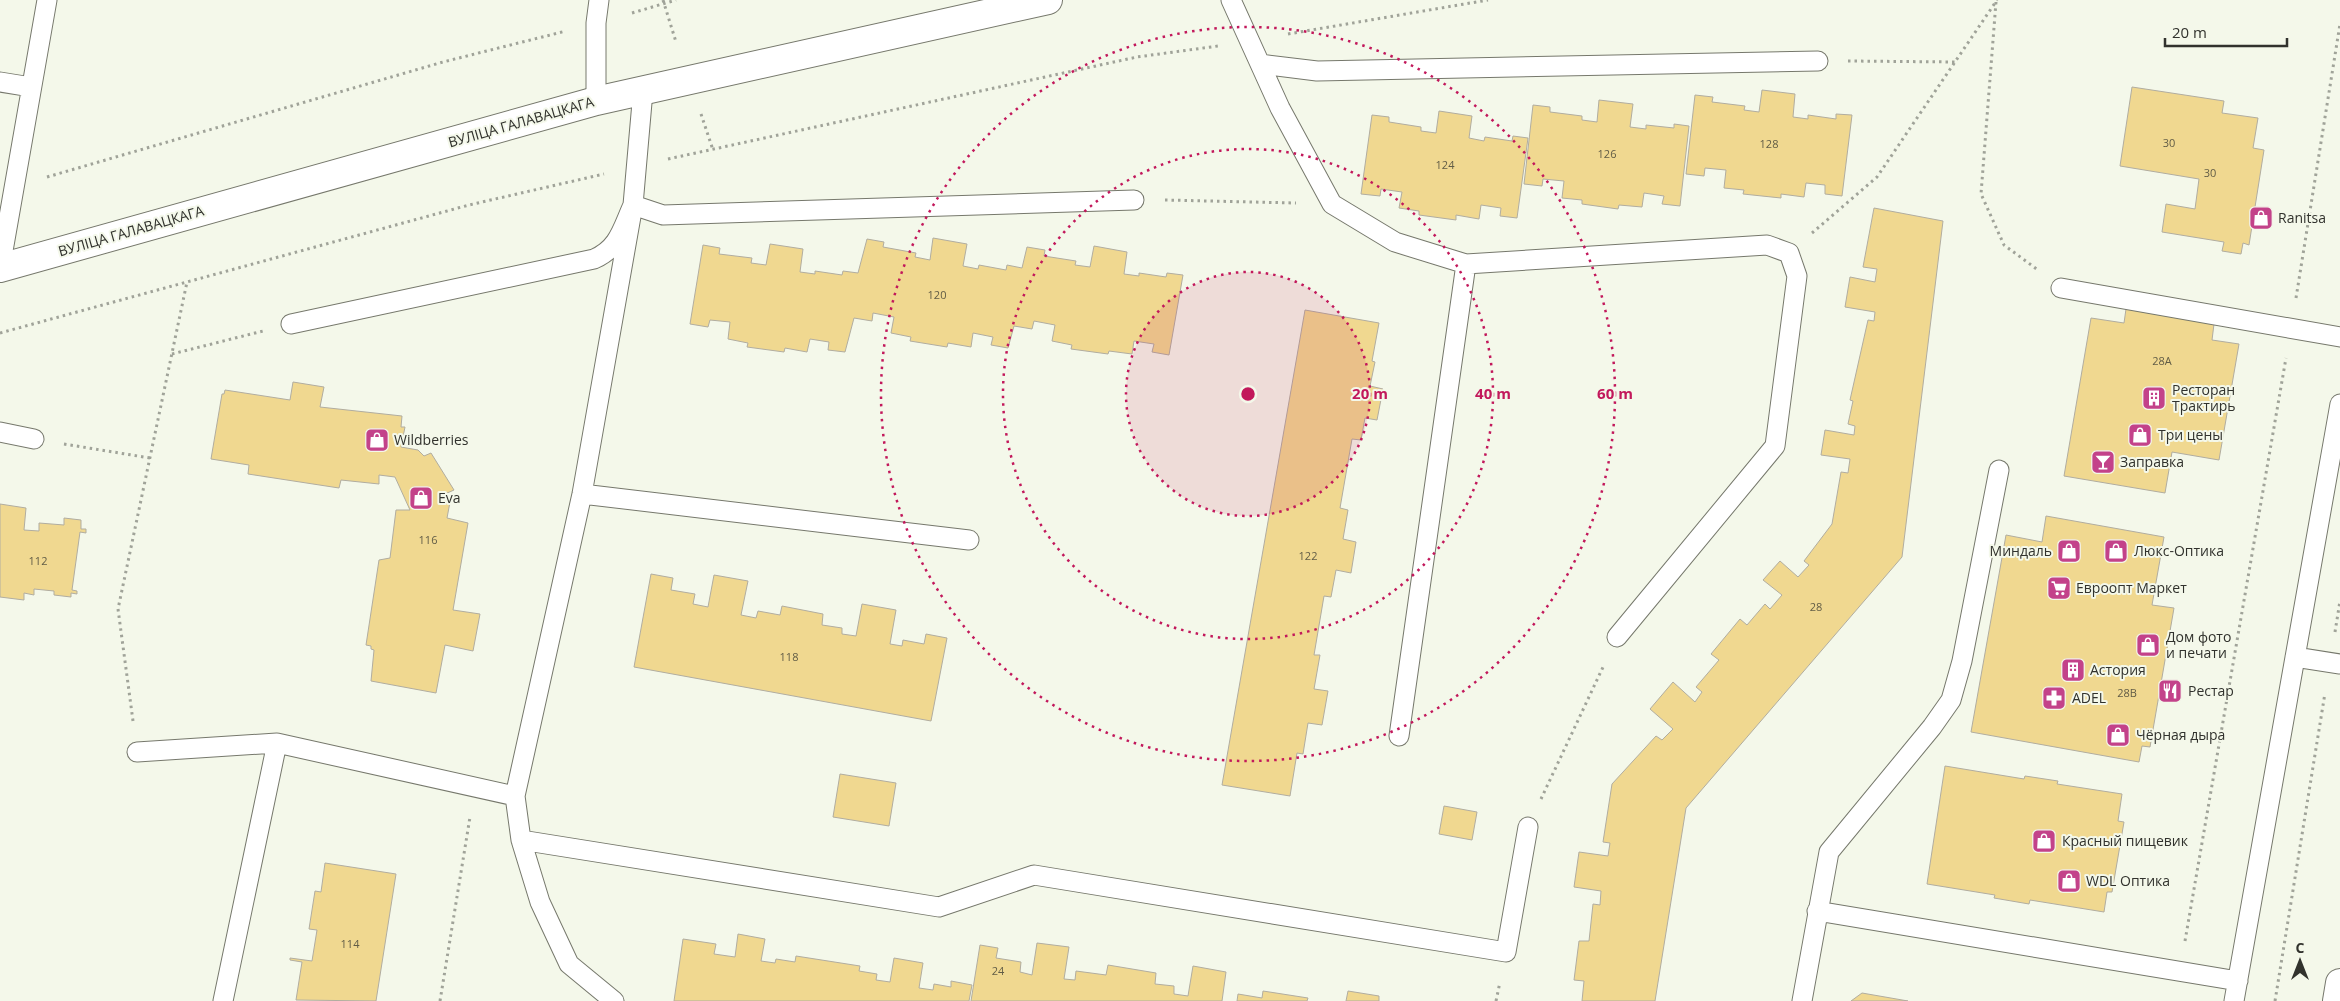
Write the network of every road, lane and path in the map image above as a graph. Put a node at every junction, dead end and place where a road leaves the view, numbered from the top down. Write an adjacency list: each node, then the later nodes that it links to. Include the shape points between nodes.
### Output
1 (47, 0): 18 (lane)
2 (599, 0): 20 (lane)
3 (676, 0): 8 (path)
4 (1048, 0): 19 (street, ВУЛІЦА ГАЛАВАЦКАГА)
5 (1231, 0): 12 (lane)
6 (1488, 0): 12 (path)
7 (1997, 0): 15 (path); 32 (path, via 1981,194 2004,245)
8 (664, 2): 9 (path); 13 (path)
9 (632, 12)
10 (2340, 24): 34 (path)
11 (566, 31): 24 (path, via 443,62)
12 (1250, 41): 16 (lane); 22 (path, via 1137,57)
13 (676, 42)
14 (1818, 61): 15 (path); 16 (lane, via 1318,71)
15 (1955, 62): 28 (path, via 1877,177)
16 (1260, 64): 26 (lane)
17 (0, 82): 18 (lane)
18 (31, 87): 24 (lane)
19 (643, 91): 20 (street, ВУЛІЦА ГАЛАВАЦКАГА); 23 (lane)
20 (596, 101): 30 (street, ВУЛІЦА ГАЛАВАЦКАГА)
21 (700, 111): 22 (path)
22 (713, 150): 23 (path)
23 (637, 166): 27 (lane); 31 (path, via 469,205)
24 (14, 187): 30 (lane)
25 (1134, 200): 26 (path); 27 (lane, via 663,215)
26 (1332, 204): 29 (lane, via 1395,242)
27 (633, 205): 33 (lane, via 608,253 594,259); 43 (lane)
28 (1789, 253): 29 (lane, via 1767,245); 46 (lane, via 1797,276 1775,446)
29 (1466, 264): 49 (lane)
30 (0, 268)
31 (187, 282): 35 (path); 37 (path)
32 (2061, 288): 34 (lane)
33 (291, 324): 37 (path)
34 (2291, 328): 36 (lane); 57 (path)
35 (0, 333)
36 (2340, 337)
37 (172, 354): 41 (path)
38 (2340, 404): 47 (lane)
39 (0, 432): 40 (lane)
40 (34, 439): 41 (path)
41 (150, 458): 51 (path, via 118,609)
42 (1999, 470): 56 (lane, via 1952,700 1829,852)
43 (582, 494): 44 (lane); 53 (lane)
44 (969, 540)
45 (2340, 601): 48 (path)
46 (1617, 637): 54 (path)
47 (2295, 657): 48 (lane); 58 (lane)
48 (2335, 663): 65 (path)
49 (1399, 736)
50 (277, 743): 51 (lane); 52 (lane); 60 (lane)
51 (137, 752)
52 (475, 787): 53 (lane); 61 (path)
53 (515, 796): 55 (lane)
54 (1528, 827): 55 (lane, via 1506,952 1034,875 939,907)
55 (521, 840): 62 (lane, via 540,902 569,964)
56 (1817, 911): 57 (lane); 63 (lane)
57 (2180, 971): 58 (lane)
58 (2238, 981): 64 (lane)
59 (2340, 983): 66 (street)
60 (224, 1001)
61 (440, 1001)
62 (614, 1001)
63 (1802, 1001)
64 (2234, 1001)
65 (2275, 1001)
66 (2337, 1001)

